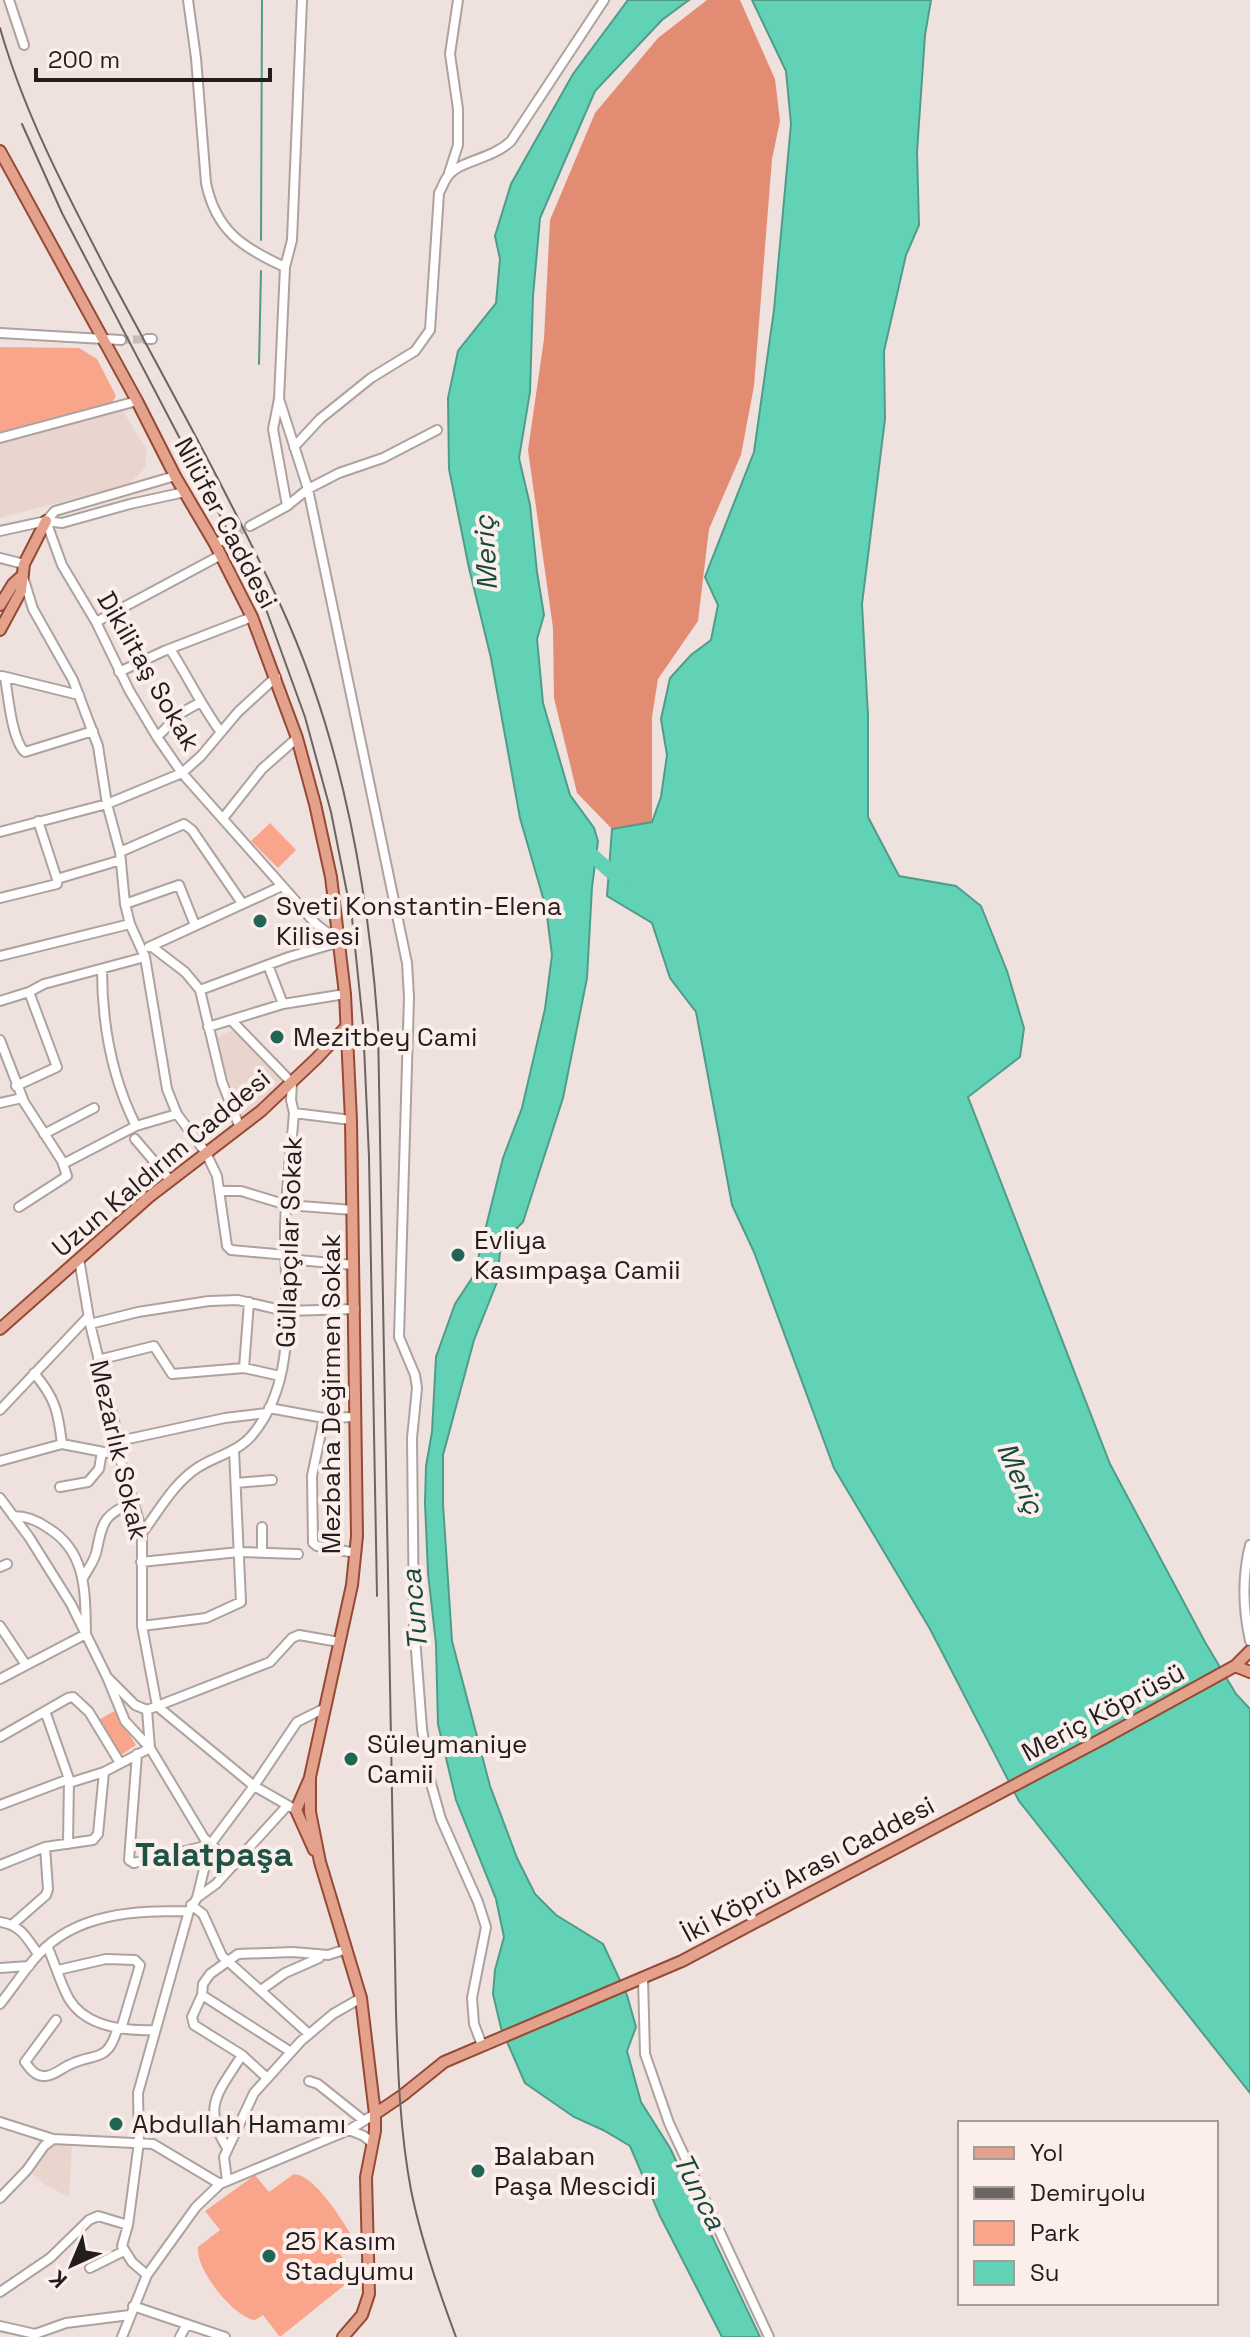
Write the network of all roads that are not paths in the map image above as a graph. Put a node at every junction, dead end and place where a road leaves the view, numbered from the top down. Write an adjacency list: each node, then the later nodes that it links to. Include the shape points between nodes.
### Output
1 (9, 0): 6 (street)
2 (188, 0): 9 (street, via 210,203 235,238)
3 (302, 0): 9 (street, via 292,240)
4 (458, 0): 8 (street, via 450,54 458,145)
5 (604, 0): 8 (street, via 511,141 499,153)
6 (24, 45)
7 (0, 151): 12 (main road, Nilüfer Caddesi)
8 (449, 174): 17 (street, via 439,193 430,330 415,351 371,378)
9 (285, 267): 13 (street)
10 (0, 333): 12 (street)
11 (121, 340): 12 (street)
12 (104, 341): 14 (main road, Nilüfer Caddesi)
13 (279, 399): 17 (street); 21 (street, via 273,429)
14 (137, 401): 16 (street); 18 (main road, Nilüfer Caddesi)
15 (437, 430): 19 (street)
16 (0, 438)
17 (294, 447): 19 (street)
18 (175, 476): 20 (main road, Nilüfer Caddesi); 22 (street, via 55,511)
19 (308, 489): 21 (street); 185 (street, via 407,963 399,1337 417,1388 412,1453 417,1683 430,1780 441,1819 486,1927 472,1998 474,2024)
20 (185, 492): 22 (street, via 62,523); 26 (main road, Nilüfer Caddesi)
21 (287, 506): 23 (street)
22 (46, 521): 24 (street); 29 (main road); 32 (street, Dikilitaş Sokak, via 62,565)
23 (250, 526)
24 (0, 531)
25 (226, 538): 26 (street)
26 (215, 544): 27 (main road, Nilüfer Caddesi)
27 (221, 555): 31 (main road, Nilüfer Caddesi); 32 (street)
28 (0, 558): 29 (street)
29 (24, 570): 30 (main road); 33 (main road, via 21,591); 38 (street, via 33,609)
30 (0, 605)
31 (252, 617): 34 (street); 37 (main road, Nilüfer Caddesi)
32 (96, 622): 35 (street, Dikilitaş Sokak)
33 (0, 630)
34 (170, 649): 35 (street); 39 (street)
35 (119, 672): 42 (street, Dikilitaş Sokak)
36 (2, 676): 38 (street); 40 (street, via 25,752)
37 (276, 677): 41 (street); 43 (main road, Nilüfer Caddesi)
38 (79, 695): 40 (street)
39 (199, 703): 41 (street); 42 (street)
40 (93, 731): 45 (street)
41 (220, 731): 44 (street)
42 (157, 737): 44 (street, Dikilitaş Sokak)
43 (297, 738): 46 (street, via 262,769); 57 (main road, Nilüfer Caddesi, via 331,877)
44 (182, 773): 45 (street); 46 (street, Dikilitaş Sokak)
45 (107, 804): 47 (street); 49 (street)
46 (224, 817): 51 (street, Dikilitaş Sokak)
47 (38, 821): 48 (street); 50 (street)
48 (0, 832)
49 (120, 856): 50 (street); 53 (street, via 184,824); 54 (street)
50 (57, 879): 52 (street, via 57,884)
51 (282, 886): 53 (street); 57 (street, Dikilitaş Sokak)
52 (0, 898)
53 (242, 903): 56 (street)
54 (125, 904): 55 (street); 56 (street, via 179,885)
55 (130, 924): 59 (street); 60 (street)
56 (195, 925): 58 (street)
57 (339, 942): 61 (street); 65 (main road)
58 (151, 946): 59 (street); 63 (street)
59 (143, 954): 62 (street); 78 (street, via 167,1089)
60 (0, 956)
61 (268, 965): 63 (street); 67 (street)
62 (102, 969): 64 (street); 80 (street, via 104,1023 122,1096)
63 (200, 990): 69 (street)
64 (29, 992): 66 (street); 73 (street, via 57,1067)
65 (345, 994): 67 (street); 70 (main road)
66 (0, 1001)
67 (283, 1004): 68 (street)
68 (232, 1021): 69 (street); 72 (street)
69 (208, 1027): 81 (street)
70 (346, 1027): 72 (main road, Uzun Kaldırım Caddesi); 79 (main road, Mezbaha Değirmen Sokak)
71 (0, 1040): 73 (street)
72 (292, 1083): 77 (street, Güllapçılar Sokak); 81 (main road, Uzun Kaldırım Caddesi)
73 (16, 1086): 74 (street)
74 (22, 1098): 75 (street); 82 (street)
75 (0, 1103)
76 (94, 1108): 82 (street)
77 (294, 1113): 79 (street); 88 (street, Güllapçılar Sokak)
78 (177, 1114): 80 (street); 84 (street)
79 (351, 1120): 90 (main road, Mezbaha Değirmen Sokak)
80 (136, 1126): 85 (street)
81 (240, 1128): 84 (main road, Uzun Kaldırım Caddesi)
82 (44, 1134): 85 (street)
83 (135, 1139): 86 (street)
84 (206, 1153): 86 (main road, Uzun Kaldırım Caddesi); 87 (street)
85 (63, 1164): 89 (street, via 67,1176)
86 (170, 1180): 92 (main road, Uzun Kaldırım Caddesi)
87 (219, 1191): 88 (street, via 241,1191); 91 (street, via 231,1250)
88 (287, 1205): 90 (street); 91 (street, Güllapçılar Sokak)
89 (19, 1207)
90 (353, 1210): 93 (main road, Mezbaha Değirmen Sokak)
91 (287, 1257): 93 (street); 96 (street, Güllapçılar Sokak)
92 (79, 1259): 97 (street, Mezarlık Sokak); 98 (main road, Uzun Kaldırım Caddesi)
93 (354, 1265): 95 (main road, Mezbaha Değirmen Sokak)
94 (249, 1302): 96 (street); 97 (street, via 209,1301); 100 (street)
95 (355, 1309): 96 (street); 105 (main road, Mezbaha Değirmen Sokak)
96 (285, 1311): 102 (street, Güllapçılar Sokak, via 286,1357)
97 (89, 1320): 99 (street, Mezarlık Sokak); 101 (street)
98 (2, 1321)
99 (98, 1360): 100 (street, via 154,1346 172,1374); 107 (street, Mezarlık Sokak)
100 (244, 1368): 102 (street)
101 (34, 1373): 103 (street); 108 (street, via 51,1393)
102 (280, 1376): 104 (street, Güllapçılar Sokak)
103 (0, 1410)
104 (267, 1410): 106 (street); 107 (street); 109 (street, Güllapçılar Sokak, via 253,1434)
105 (356, 1417): 106 (street); 124 (main road, Mezbaha Değirmen Sokak)
106 (324, 1418): 124 (street, via 312,1476 313,1543)
107 (119, 1441): 111 (street, Mezarlık Sokak)
108 (62, 1444): 110 (street); 112 (street)
109 (234, 1450): 114 (street); 120 (street, Güllapçılar Sokak, via 183,1480)
110 (102, 1452): 111 (street); 115 (street, via 99,1469 88,1482)
111 (119, 1455): 117 (street, Mezarlık Sokak)
112 (0, 1461)
113 (272, 1480): 114 (street)
114 (236, 1483): 122 (street)
115 (60, 1487)
116 (1, 1501): 118 (street)
117 (134, 1501): 120 (street, Mezarlık Sokak); 127 (street, via 103,1523 97,1552)
118 (13, 1516): 127 (street, via 37,1521 63,1539 80,1562); 130 (street, via 59,1582)
119 (262, 1527): 123 (street)
120 (142, 1533): 126 (street, Mezarlık Sokak)
121 (1250, 1545): 131 (street, via 1244,1590)
122 (239, 1552): 123 (street); 126 (street); 129 (street, via 241,1602 236,1606 206,1618)
123 (262, 1552): 125 (street)
124 (356, 1553): 132 (main road, Mezbaha Değirmen Sokak)
125 (298, 1554)
126 (141, 1562): 129 (street, Mezarlık Sokak)
127 (83, 1579): 130 (street)
128 (0, 1626): 134 (street)
129 (142, 1626): 140 (street, Mezarlık Sokak)
130 (86, 1634): 134 (street); 137 (street)
131 (1250, 1641)
132 (339, 1642): 140 (street, via 299,1635 270,1662); 141 (main road, Mezbaha Değirmen Sokak)
133 (1250, 1651): 135 (main road, Meriç Köprüsü)
134 (26, 1665): 138 (street)
135 (1235, 1666): 136 (main road); 155 (main road, Meriç Köprüsü)
136 (1250, 1672)
137 (107, 1677): 139 (street); 144 (street)
138 (0, 1679)
139 (135, 1705): 142 (street); 144 (street)
140 (157, 1706): 142 (street); 154 (street)
141 (325, 1708): 152 (main road, Mezbaha Değirmen Sokak); 154 (street, via 297,1722)
142 (147, 1710): 145 (street)
143 (45, 1711): 147 (street); 150 (street, via 68,1698 79,1701); 153 (street)
144 (124, 1717): 146 (street)
145 (149, 1721): 146 (street); 148 (street)
146 (130, 1727): 148 (street)
147 (0, 1737)
148 (150, 1748): 149 (street); 160 (street)
149 (137, 1754): 150 (street); 160 (street, via 129,1860)
150 (120, 1763): 151 (street)
151 (104, 1772): 153 (street); 159 (street, via 98,1834 93,1840)
152 (310, 1777): 157 (main road); 158 (main road)
153 (69, 1781): 156 (street); 159 (street)
154 (254, 1786): 157 (street); 160 (street)
155 (992, 1796): 176 (main road, İki Köprü Arası Caddesi)
156 (0, 1805)
157 (294, 1812): 158 (main road, via 306,1821); 162 (main road); 164 (street)
158 (310, 1814): 162 (main road)
159 (68, 1844): 161 (street)
160 (210, 1845): 164 (street); 165 (street)
161 (45, 1847): 163 (street); 167 (street, via 46,1895)
162 (320, 1862): 169 (main road)
163 (0, 1865)
164 (234, 1865): 165 (street)
165 (192, 1905): 168 (street, via 107,1915); 172 (street, via 203,1914); 183 (street)
166 (0, 1922): 167 (street)
167 (13, 1924): 170 (street)
168 (47, 1946): 170 (street); 175 (street)
169 (347, 1949): 171 (street); 179 (main road)
170 (38, 1954): 173 (street)
171 (328, 1955): 172 (street, via 238,1954); 177 (street, via 301,1964)
172 (227, 1961): 177 (street); 178 (street, via 210,1974)
173 (29, 1966): 174 (street); 180 (street)
174 (0, 1968)
175 (58, 1970): 182 (street, via 74,2006); 182 (street, via 106,1959 135,1960 140,1965)
176 (643, 1978): 185 (main road, İki Köprü Arası Caddesi); 213 (street, via 645,2054 669,2123)
177 (261, 1990): 184 (street)
178 (202, 1995): 186 (street); 187 (street, via 194,2025)
179 (361, 1998): 184 (street); 190 (main road)
180 (0, 2004)
181 (56, 2020): 182 (street, via 25,2062 41,2076 105,2054)
182 (119, 2030): 183 (street)
183 (154, 2030): 195 (street, via 138,2093)
184 (309, 2034): 186 (street)
185 (486, 2044): 190 (main road, İki Köprü Arası Caddesi, via 444,2062)
186 (291, 2052): 188 (street)
187 (242, 2055): 188 (street); 197 (street, via 216,2098 215,2128)
188 (267, 2078): 197 (street)
189 (309, 2081): 191 (street)
190 (375, 2114): 191 (street); 196 (main road)
191 (363, 2120): 193 (street)
192 (0, 2122): 194 (street)
193 (349, 2130): 196 (street); 198 (street)
194 (53, 2139): 195 (street); 199 (street)
195 (139, 2142): 198 (street, via 153,2144); 200 (street)
196 (373, 2144): 212 (main road, via 366,2177 369,2294 362,2315)
197 (227, 2148): 198 (street)
198 (224, 2182): 203 (street, via 196,2207)
199 (0, 2198)
200 (128, 2225): 201 (street); 204 (street, via 98,2216 89,2220 50,2258)
201 (124, 2251): 202 (street); 203 (street)
202 (90, 2268)
203 (147, 2275): 205 (street)
204 (0, 2292)
205 (132, 2311): 206 (street); 208 (street, via 66,2323); 209 (street)
206 (187, 2324): 210 (street); 211 (street)
207 (0, 2326): 208 (street, via 35,2334)
208 (56, 2332)
209 (122, 2337)
210 (180, 2337)
211 (225, 2337)
212 (343, 2337)
213 (769, 2337)

